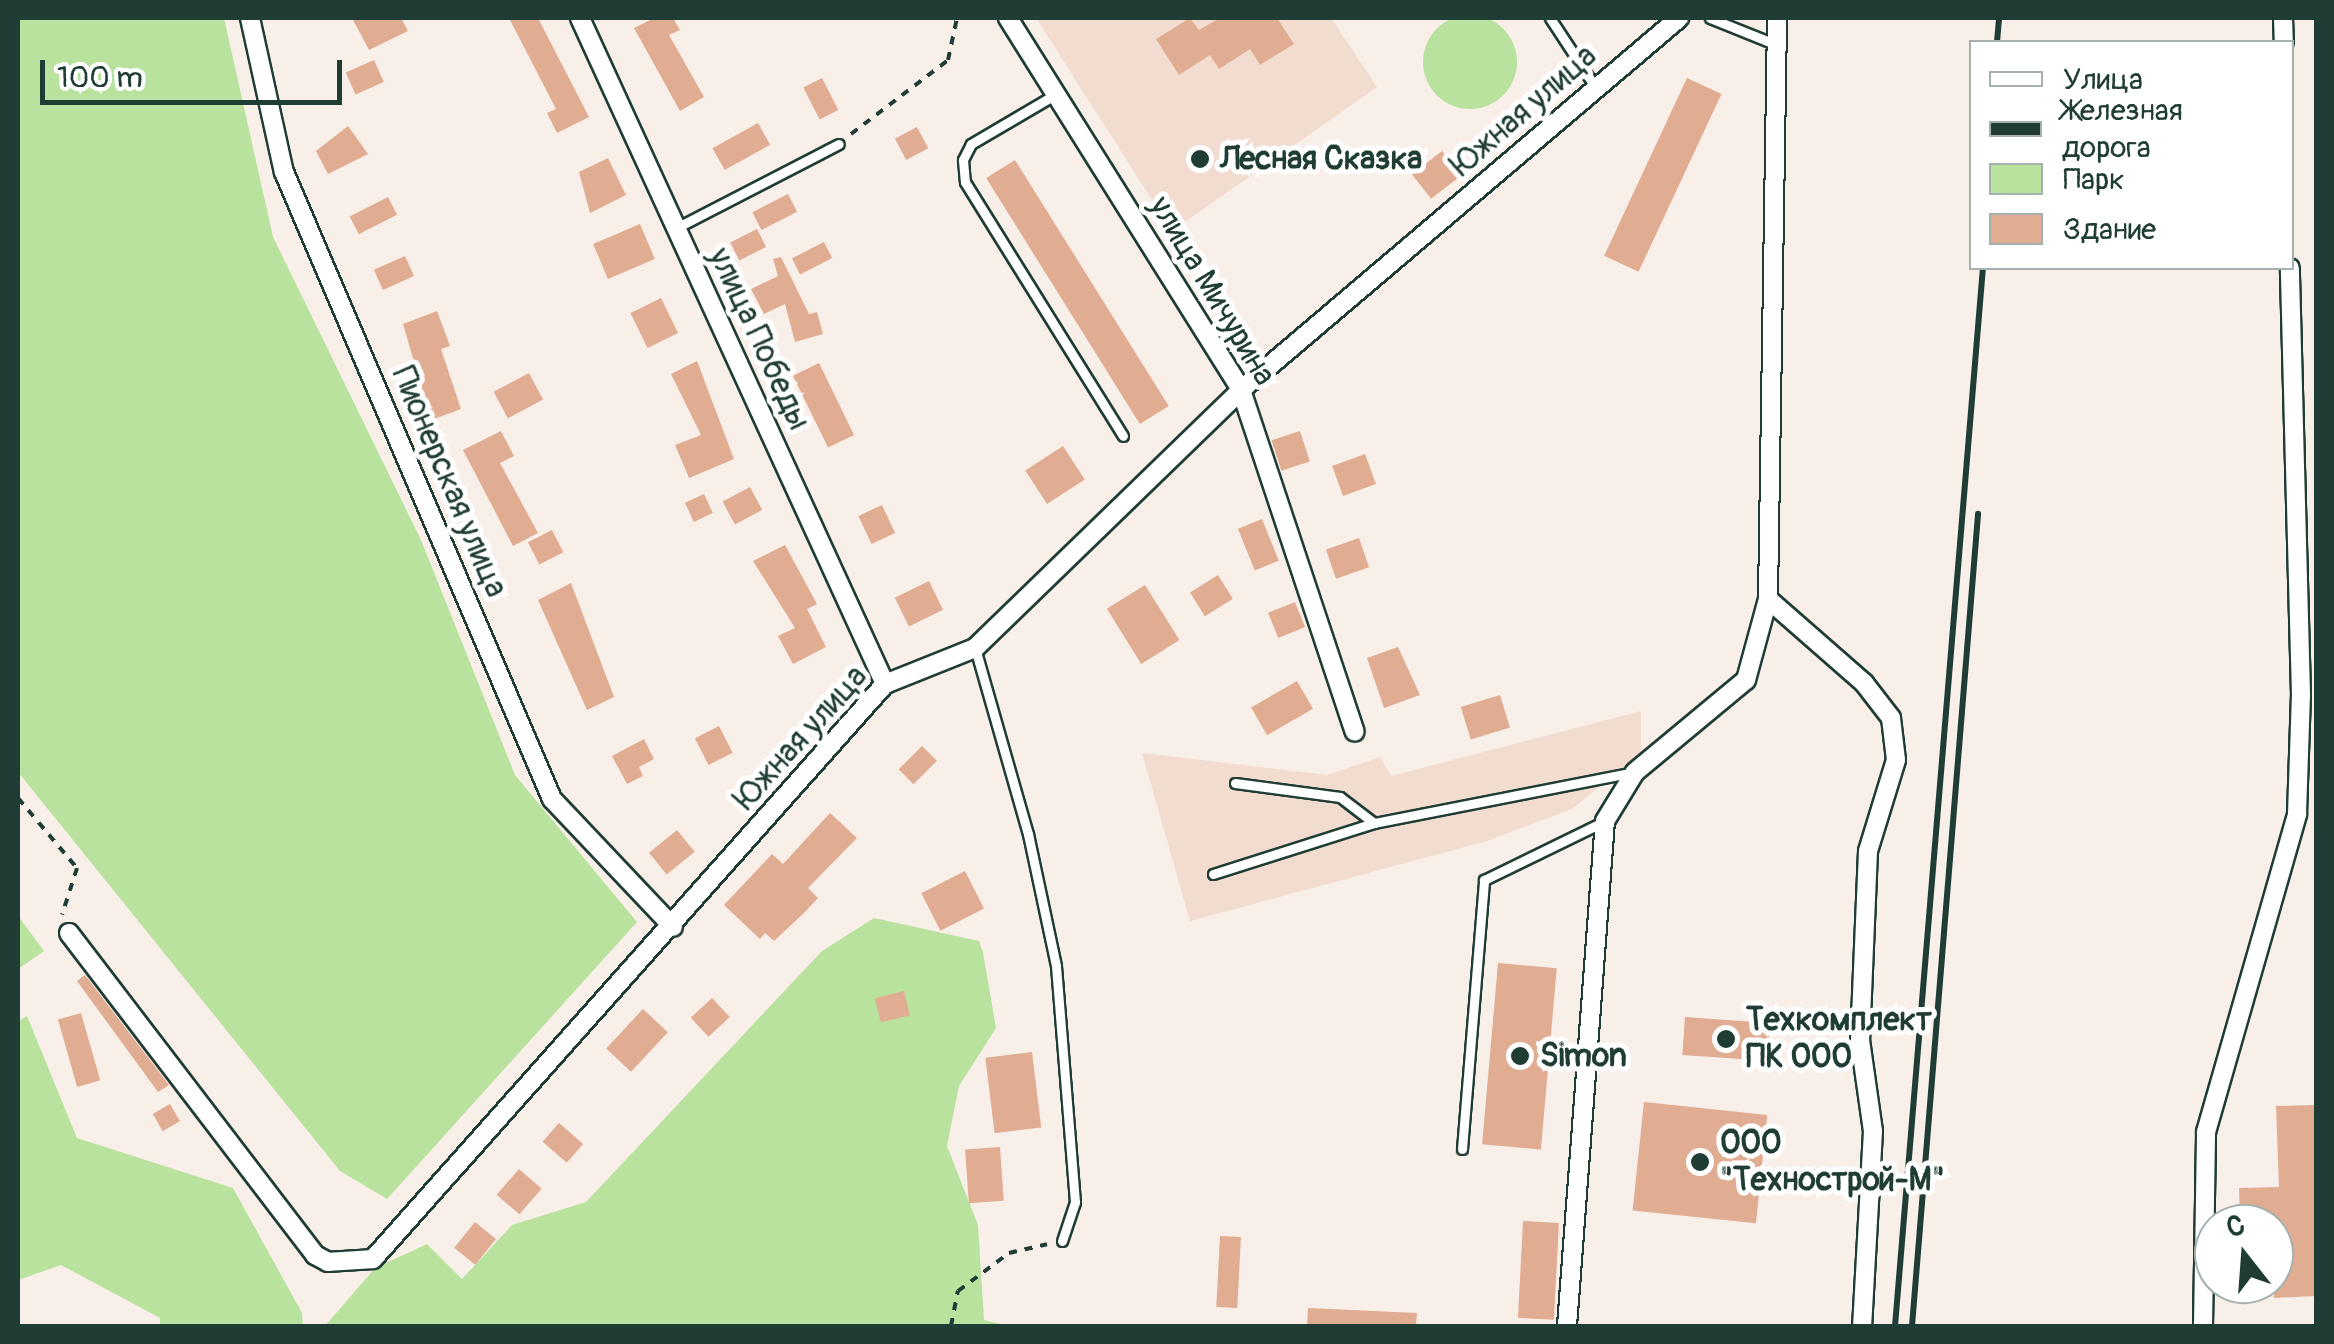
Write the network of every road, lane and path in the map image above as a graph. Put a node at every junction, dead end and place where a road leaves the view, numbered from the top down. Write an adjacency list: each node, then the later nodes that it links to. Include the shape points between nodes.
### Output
1 (250, 18): 27 (street, Пионерская улица, via 284,172 552,799)
2 (580, 18): 13 (street, улица Победы)
3 (957, 18): 12 (path, via 948,60)
4 (1008, 18): 11 (street, улица Мичурина)
5 (1550, 18): 10 (lane)
6 (1678, 18): 10 (street, Южная улица)
7 (1710, 18): 9 (lane)
8 (1777, 18): 9 (street)
9 (1777, 45): 17 (street)
10 (1596, 88): 15 (street, Южная улица)
11 (1056, 94): 15 (street, улица Мичурина); 16 (lane, via 971,144 963,160 965,182)
12 (839, 144): 13 (lane)
13 (676, 228): 19 (street, улица Победы)
14 (2290, 270): 34 (street, via 2297,814 2222,1057 2206,1132)
15 (1242, 390): 18 (street, Южная улица); 20 (street, улица Мичурина)
16 (1123, 436)
17 (1768, 599): 21 (street, via 1746,680); 33 (street, via 1864,683 1891,718 1896,760 1868,850 1860,1040 1873,1130)
18 (975, 648): 19 (street, Южная улица); 30 (lane, via 1028,834 1056,966 1075,1202)
19 (885, 684): 27 (street, Южная улица)
20 (1355, 732)
21 (1635, 772): 24 (street); 25 (lane)
22 (1235, 783): 25 (lane, via 1340,796)
23 (18, 798): 28 (path, via 77,868 62,914)
24 (1605, 821): 29 (lane, via 1484,880); 32 (street)
25 (1374, 823): 26 (lane)
26 (1213, 874)
27 (673, 927): 28 (street, Южная улица, via 372,1259 328,1262 316,1255)
28 (69, 933)
29 (1462, 1149)
30 (1062, 1240): 31 (path, via 1008,1253 958,1291)
31 (951, 1326)
32 (1568, 1326)
33 (1862, 1326)
34 (2204, 1326)

